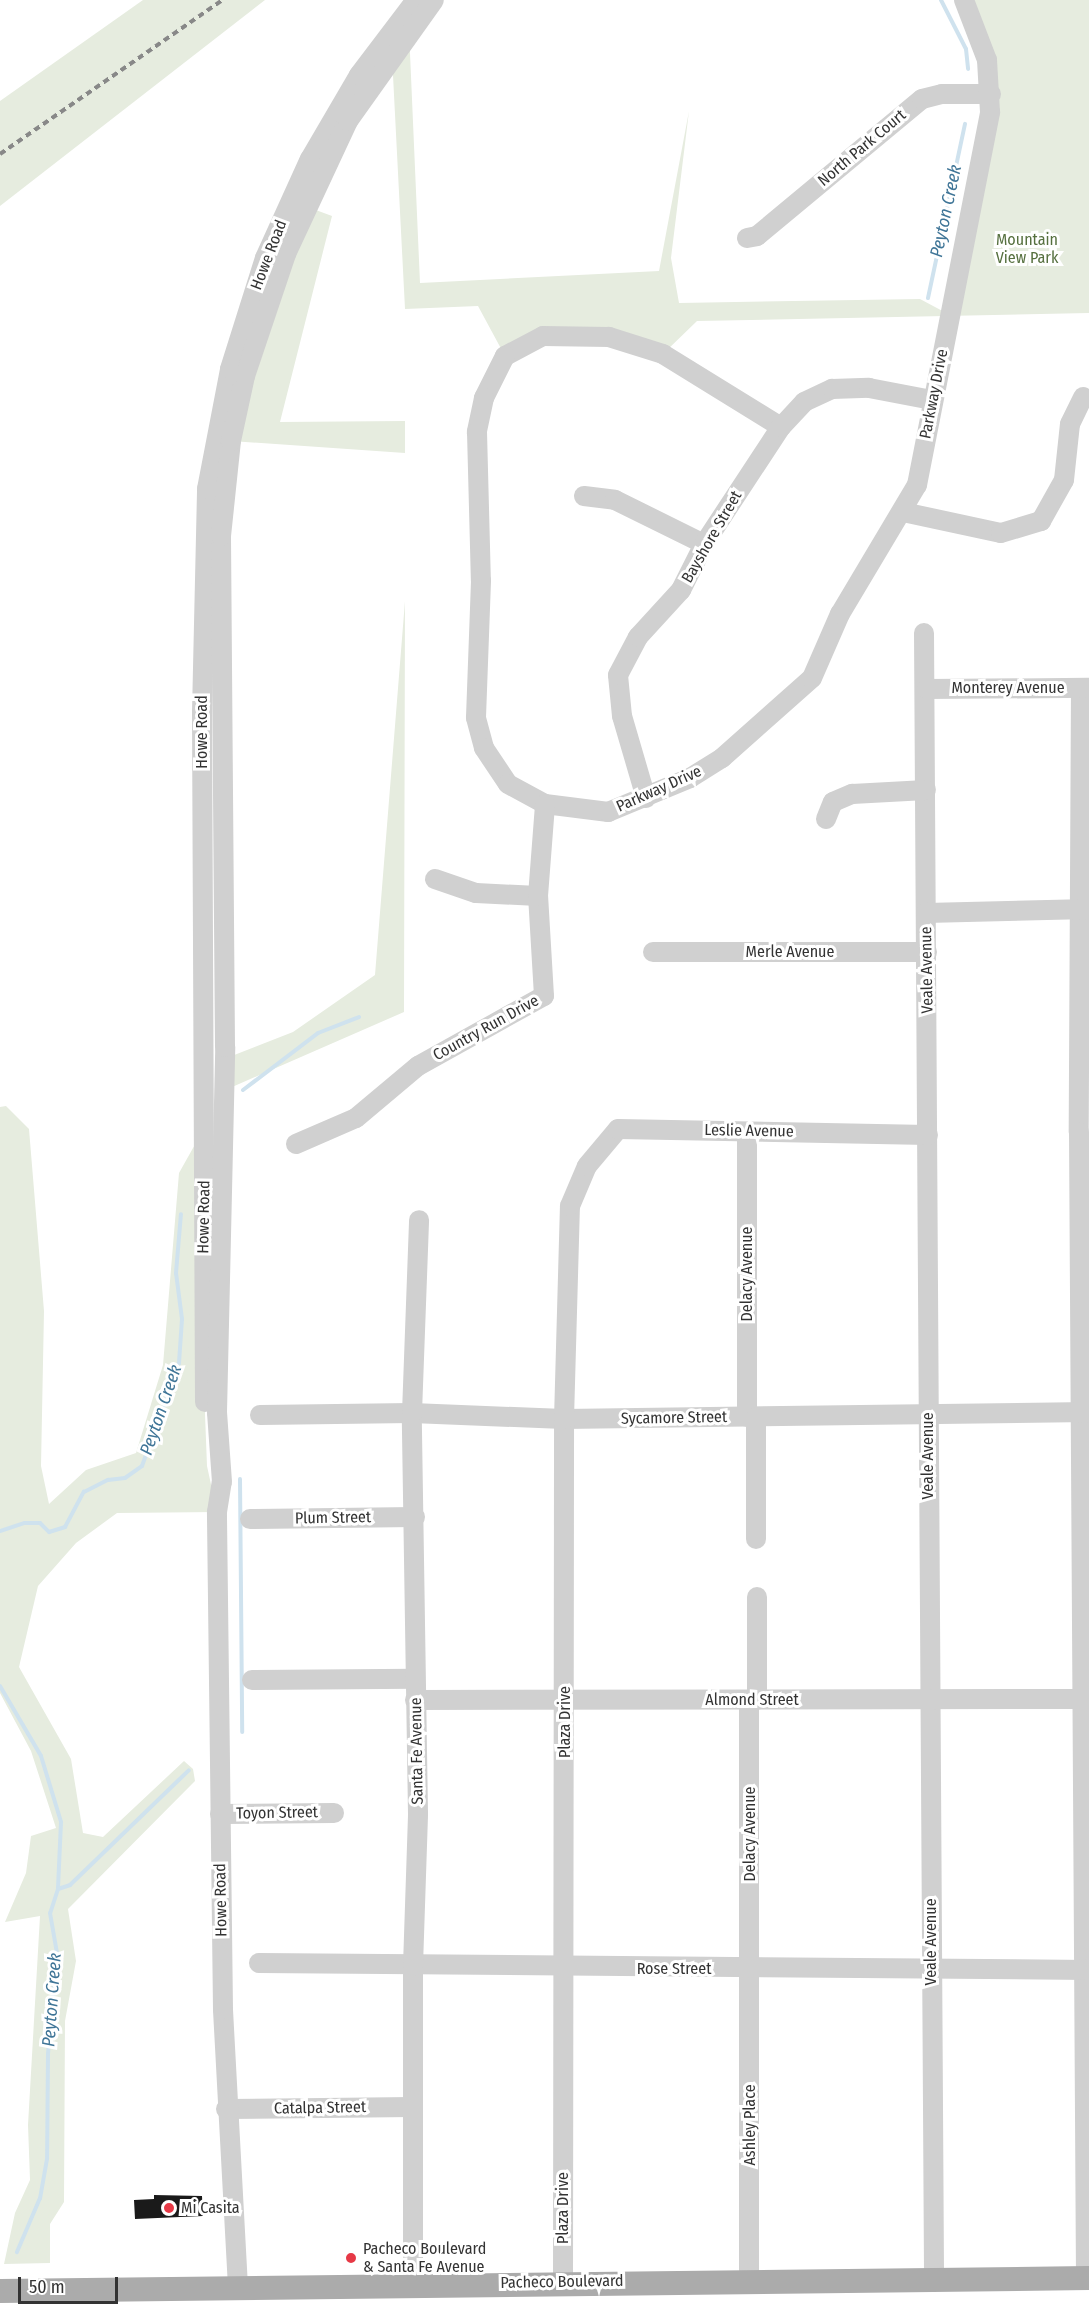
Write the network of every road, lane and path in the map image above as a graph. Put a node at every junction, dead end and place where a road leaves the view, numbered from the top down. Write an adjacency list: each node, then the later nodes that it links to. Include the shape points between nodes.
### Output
1 (416, 0): 37 (street, Howe Road, via 359,75 308,164 265,258 230,369 207,489 202,712 206,1046 201,1098 203,1304 207,1466)
2 (434, 0): 37 (street, Howe Road, via 348,121 305,206 265,308 231,441 219,579 225,1047 217,1412 222,1482)
3 (964, 0): 4 (street, Parkway Drive, via 979,32)
4 (991, 94): 5 (street, North Park Court, via 922,99 757,236); 7 (street, Parkway Drive, via 985,144)
5 (747, 238)
6 (1083, 397): 10 (street, via 1070,424 1064,480 1041,521 1001,533)
7 (932, 400): 8 (street, Bayshore Street, via 869,388 832,389 804,402); 10 (street, Parkway Drive, via 917,484)
8 (781, 428): 11 (street, Bayshore Street); 17 (street, Parkway Drive, via 663,354 609,337 543,336 505,356 484,398 477,432 481,581 476,718 484,748 508,784)
9 (584, 496): 11 (street, via 615,500)
10 (903, 513): 16 (street, Parkway Drive, via 840,614 812,678 722,758)
11 (704, 544): 16 (street, Bayshore Street, via 681,590 638,637 618,675 622,716)
12 (924, 633): 14 (street, Veale Avenue)
13 (1085, 688): 14 (street, Monterey Avenue); 21 (street)
14 (927, 689): 15 (street, Veale Avenue)
15 (926, 790): 18 (street, via 852,794 833,802); 22 (street, Veale Avenue)
16 (646, 798): 17 (street, Parkway Drive, via 608,812)
17 (545, 804): 20 (street, Country Run Drive)
18 (825, 819)
19 (435, 879): 20 (street, via 476,893)
20 (538, 896): 28 (street, Country Run Drive, via 544,996 418,1066 356,1118)
21 (1084, 910): 22 (street); 25 (street)
22 (926, 913): 24 (street, Veale Avenue)
23 (653, 952): 24 (street, Merle Avenue)
24 (927, 952): 27 (street, Veale Avenue)
25 (1084, 1131): 31 (street)
26 (747, 1132): 27 (street, Leslie Avenue); 29 (street, Leslie Avenue, via 618,1128); 35 (street, Delacy Avenue)
27 (928, 1135): 33 (street, Veale Avenue)
28 (296, 1144)
29 (587, 1166): 36 (street, Plaza Drive, via 570,1206)
30 (419, 1220): 32 (street, Santa Fe Avenue)
31 (1085, 1412): 33 (street, Sycamore Street); 46 (street)
32 (412, 1413): 34 (street, Sycamore Street); 36 (street, Sycamore Street); 38 (street, Santa Fe Avenue)
33 (928, 1414): 35 (street, Sycamore Street); 45 (street, Veale Avenue)
34 (260, 1415)
35 (752, 1417): 36 (street, Sycamore Street); 40 (street, Delacy Avenue)
36 (564, 1419): 44 (street, Plaza Drive)
37 (217, 1512): 50 (street, Howe Road)
38 (416, 1517): 39 (street, Plum Street); 42 (street, Santa Fe Avenue)
39 (250, 1518)
40 (756, 1539)
41 (757, 1597): 48 (street, Delacy Avenue)
42 (415, 1679): 43 (street); 47 (street, Santa Fe Avenue)
43 (252, 1680)
44 (565, 1699): 47 (street, Almond Street); 48 (street, Almond Street); 53 (street, Plaza Drive)
45 (929, 1699): 46 (street, Almond Street); 48 (street, Almond Street); 56 (street, Veale Avenue)
46 (1086, 1699): 55 (street)
47 (415, 1700): 52 (street, Santa Fe Avenue, via 418,1814)
48 (753, 1700): 54 (street, Delacy Avenue)
49 (334, 1813): 50 (street, Toyon Street)
50 (220, 1814): 58 (street, Howe Road)
51 (259, 1963): 52 (street, Rose Street)
52 (413, 1966): 53 (street, Rose Street); 57 (street, Santa Fe Avenue)
53 (564, 1968): 54 (street, Rose Street); 62 (street, Plaza Drive)
54 (751, 1969): 56 (street, Rose Street); 61 (street, Ashley Place)
55 (1087, 1970): 56 (street, Rose Street); 59 (street)
56 (931, 1971): 60 (street, Veale Avenue)
57 (413, 2107): 58 (street, Catalpa Street); 63 (street, Santa Fe Avenue)
58 (226, 2109): 64 (street, Howe Road)
59 (1088, 2278): 60 (main road, Pacheco Boulevard)
60 (934, 2279): 61 (main road, Pacheco Boulevard)
61 (749, 2281): 62 (main road, Pacheco Boulevard)
62 (563, 2282): 63 (main road, Pacheco Boulevard)
63 (413, 2284): 64 (main road, Pacheco Boulevard)
64 (238, 2287): 65 (main road, Pacheco Boulevard)
65 (0, 2291)

